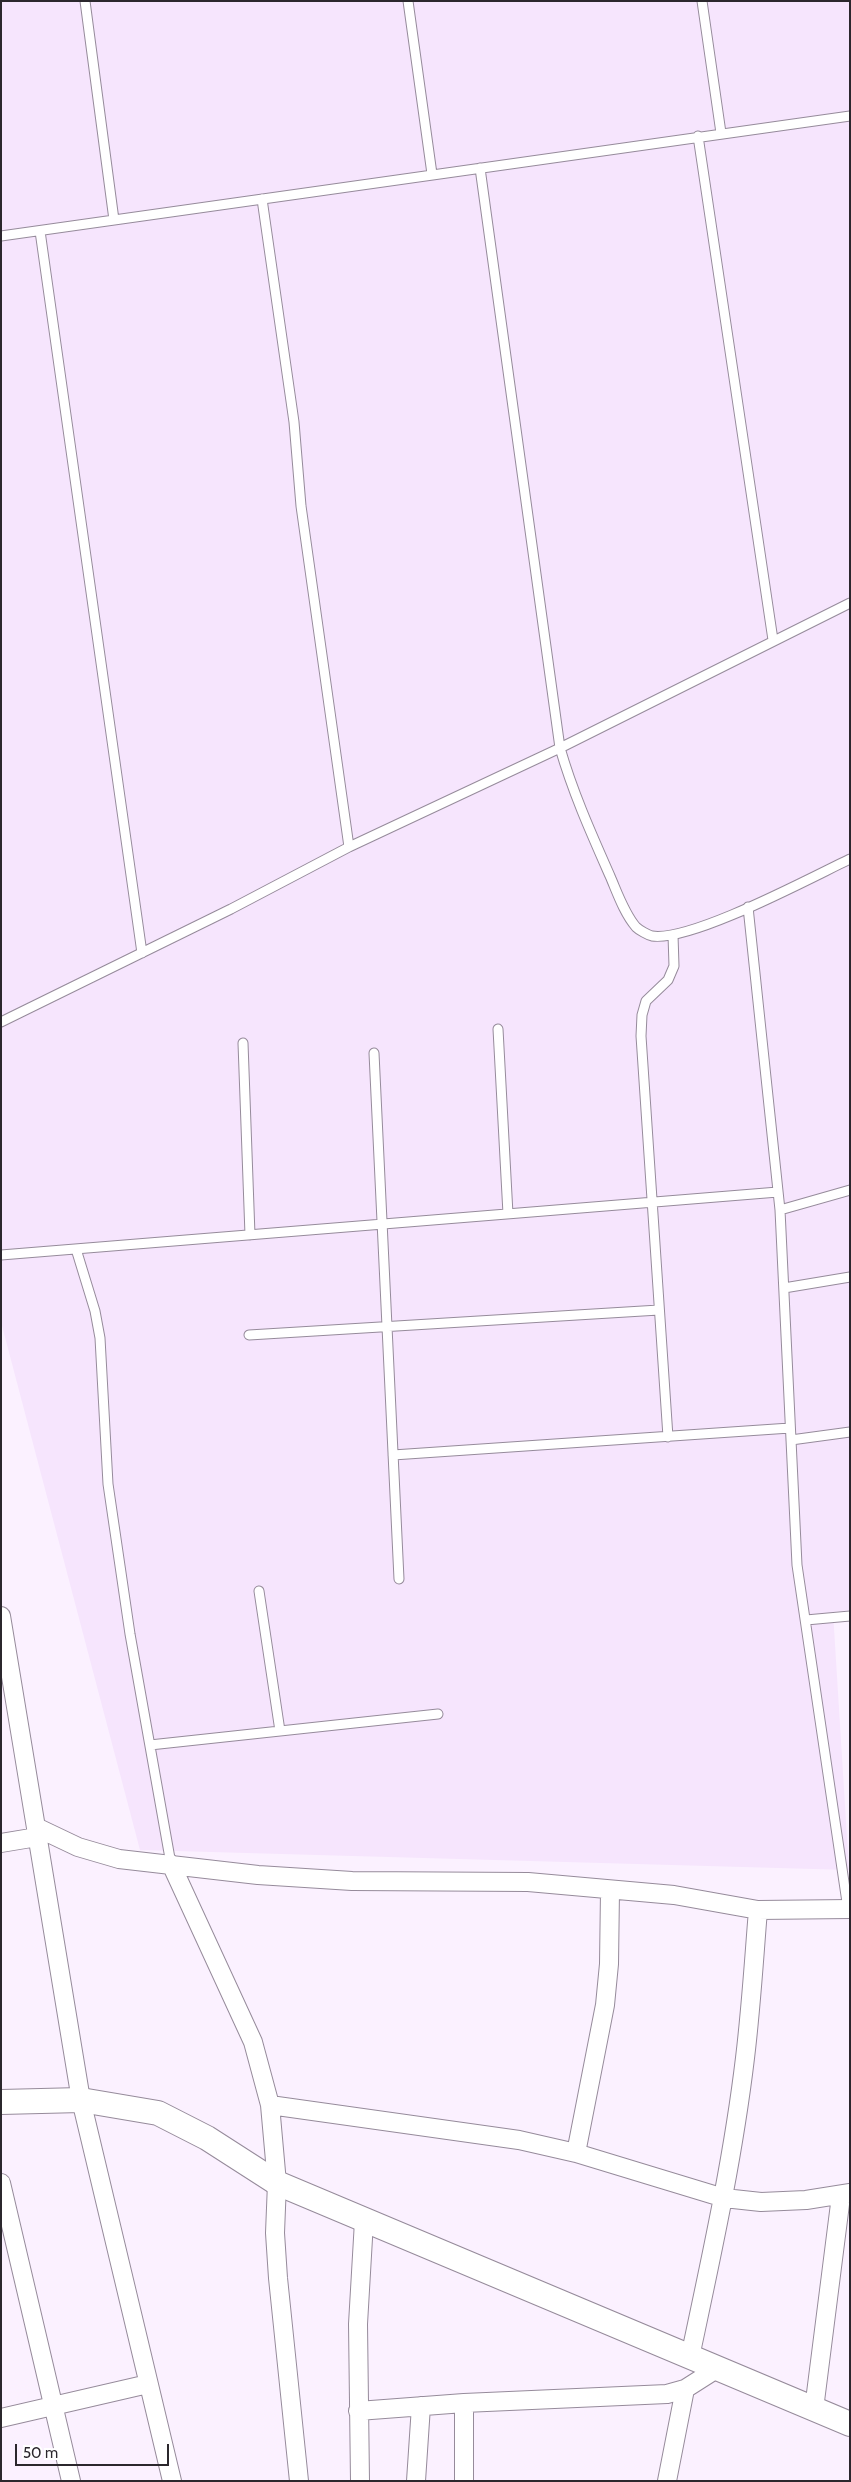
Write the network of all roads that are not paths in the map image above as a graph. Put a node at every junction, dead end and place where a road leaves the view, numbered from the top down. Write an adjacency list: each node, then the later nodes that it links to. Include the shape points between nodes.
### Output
1 (85, 1): 10 (lane)
2 (408, 1): 8 (lane)
3 (702, 1): 5 (lane)
4 (850, 116): 5 (lane)
5 (720, 133): 6 (lane)
6 (698, 136): 7 (lane); 14 (lane)
7 (480, 168): 8 (lane); 15 (lane)
8 (432, 174): 9 (lane)
9 (262, 199): 10 (lane); 16 (lane)
10 (114, 220): 11 (lane)
11 (40, 231): 12 (lane); 20 (lane)
12 (1, 236)
13 (850, 603): 14 (lane)
14 (772, 640): 15 (lane)
15 (560, 748): 16 (lane); 19 (lane, via 572,789 623,906 636,927 651,936)
16 (349, 847): 20 (lane)
17 (850, 859): 18 (lane)
18 (748, 907): 19 (lane, via 695,929); 26 (lane)
19 (673, 934): 27 (lane, via 674,966 668,980 646,1001 642,1014)
20 (142, 953): 21 (lane)
21 (1, 1022)
22 (498, 1030): 29 (lane)
23 (243, 1043): 31 (lane)
24 (374, 1053): 30 (lane)
25 (850, 1190): 28 (lane)
26 (778, 1192): 27 (lane); 28 (lane)
27 (651, 1202): 29 (lane); 36 (lane)
28 (780, 1210): 35 (lane)
29 (508, 1214): 30 (lane)
30 (383, 1224): 31 (lane); 37 (lane)
31 (250, 1235): 32 (lane)
32 (76, 1249): 33 (lane); 51 (lane, via 100,1338 108,1484)
33 (1, 1255)
34 (850, 1277): 35 (lane)
35 (784, 1288): 39 (lane)
36 (659, 1310): 37 (lane); 41 (lane)
37 (388, 1327): 38 (lane); 43 (lane)
38 (249, 1335)
39 (790, 1428): 41 (lane); 42 (lane)
40 (850, 1432): 42 (lane)
41 (668, 1437): 43 (lane)
42 (791, 1440): 48 (lane, via 797,1565)
43 (393, 1456): 44 (lane)
44 (398, 1579)
45 (259, 1591): 50 (lane)
46 (1, 1616): 52 (street)
47 (850, 1616): 48 (lane)
48 (806, 1620): 56 (lane)
49 (438, 1714): 50 (lane)
50 (280, 1731): 51 (lane)
51 (150, 1745): 54 (lane)
52 (37, 1832): 53 (street); 54 (street, via 111,1856); 58 (street)
53 (1, 1843)
54 (171, 1864): 55 (street, via 258,1875 352,1881 528,1882); 60 (street, via 253,2042)
55 (610, 1891): 57 (street, via 674,1895); 61 (street, via 605,2005)
56 (849, 1909): 57 (street)
57 (758, 1910): 65 (street, via 745,2058)
58 (81, 2100): 59 (street); 63 (street, via 158,2113 207,2138); 70 (street)
59 (1, 2102)
60 (270, 2105): 61 (street, via 519,2140); 63 (street)
61 (576, 2153): 65 (street)
62 (1, 2183): 73 (street)
63 (277, 2183): 66 (street); 81 (street, via 275,2233 278,2278)
64 (846, 2194): 65 (street, via 761,2202); 67 (street)
65 (724, 2198): 68 (street)
66 (364, 2221): 68 (street); 76 (street, via 358,2324)
67 (843, 2240): 75 (street)
68 (690, 2357): 69 (street)
69 (718, 2368): 71 (street); 75 (street)
70 (148, 2384): 73 (street); 80 (street)
71 (685, 2389): 72 (street, via 634,2397); 85 (street)
72 (464, 2403): 74 (street); 84 (street)
73 (53, 2406): 77 (street); 79 (street)
74 (421, 2406): 76 (street); 83 (street)
75 (814, 2409): 78 (street)
76 (358, 2411): 82 (street)
77 (1, 2418)
78 (850, 2424)
79 (71, 2481)
80 (172, 2481)
81 (299, 2481)
82 (360, 2481)
83 (416, 2481)
84 (464, 2481)
85 (668, 2481)

